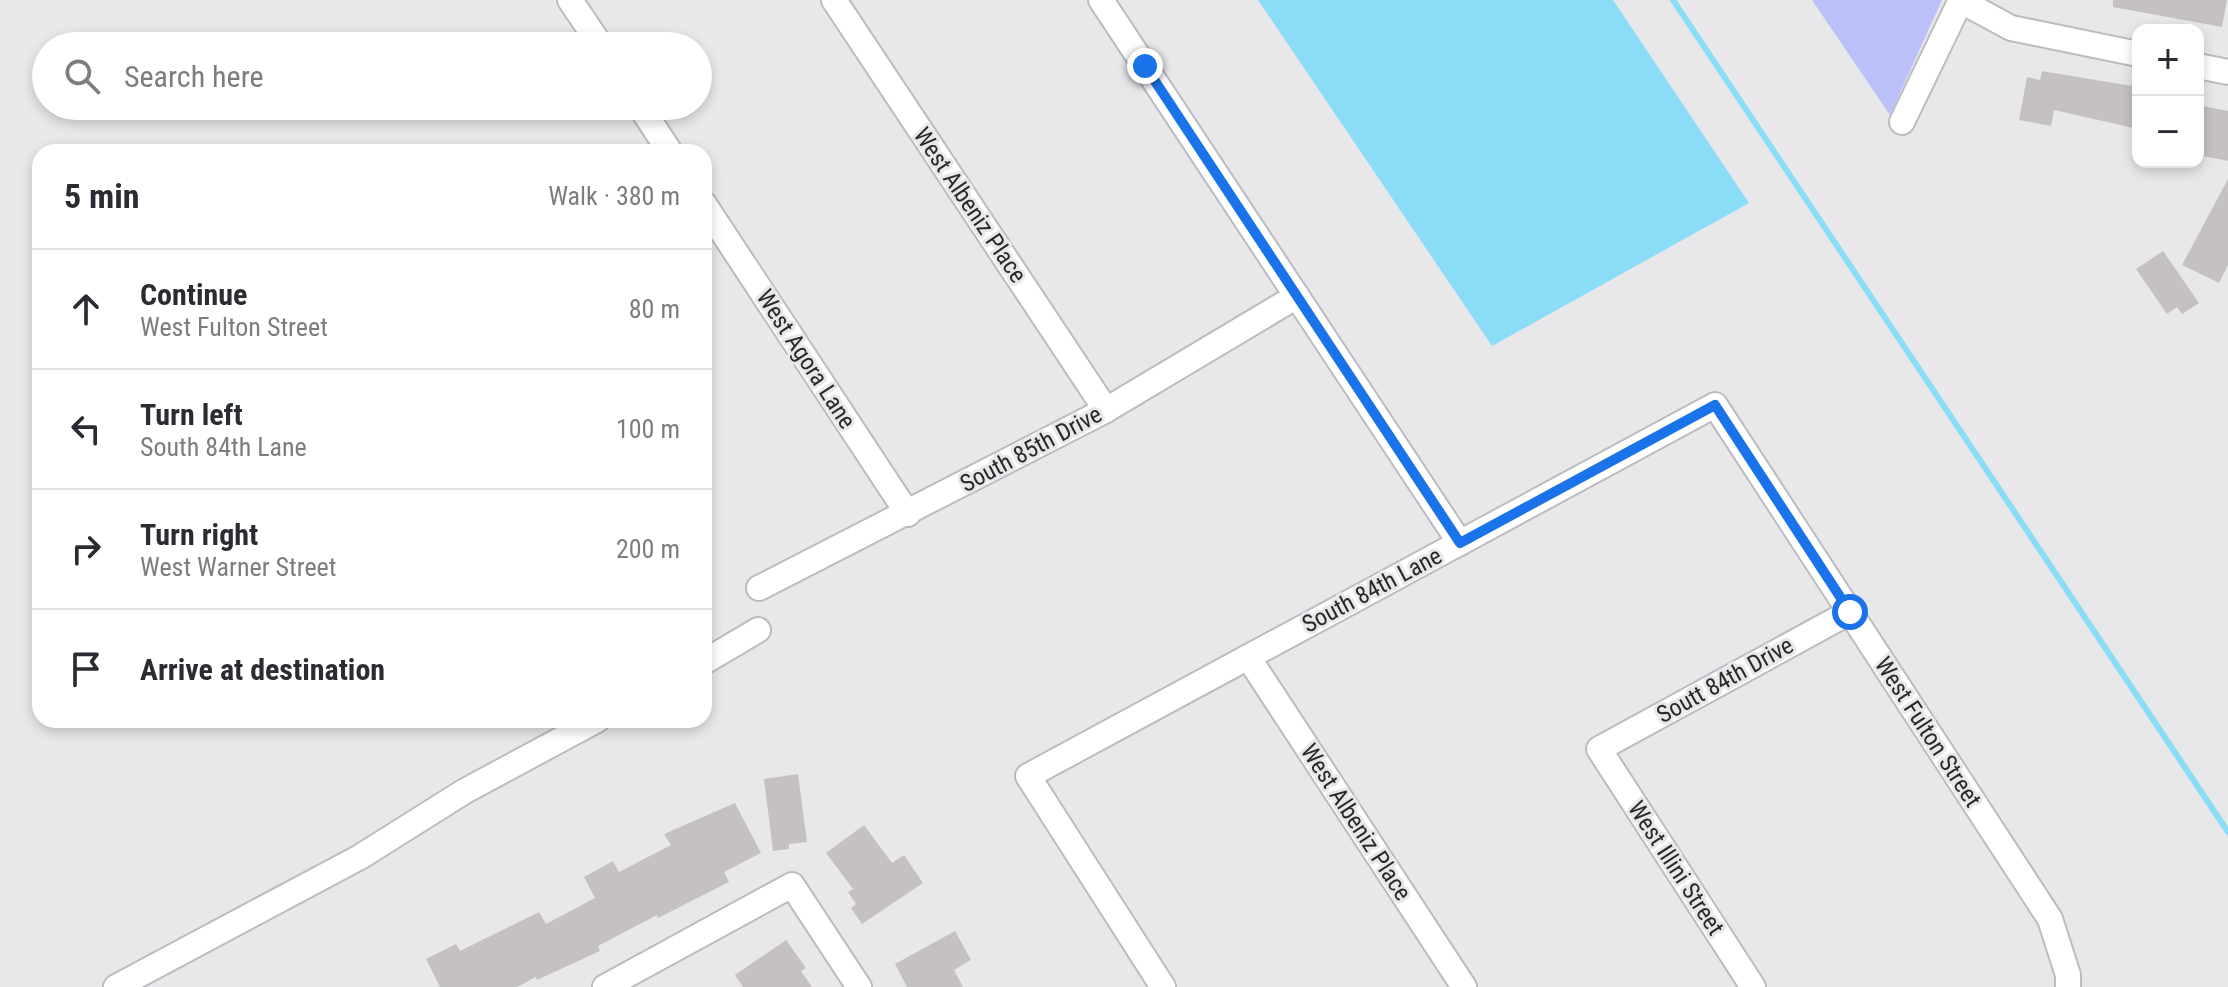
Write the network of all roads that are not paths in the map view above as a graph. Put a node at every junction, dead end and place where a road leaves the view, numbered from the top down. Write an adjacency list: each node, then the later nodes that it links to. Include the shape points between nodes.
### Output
1 (570, 0): 5 (street)
2 (834, 0): 15 (street, West Albeniz Place)
3 (1101, 0): 13 (street)
4 (1961, 0): 6 (street, via 2011,28); 10 (street)
5 (592, 32)
6 (2132, 53)
7 (2204, 67): 8 (street)
8 (2228, 72)
9 (649, 120): 11 (street)
10 (1902, 122)
11 (665, 144)
12 (712, 216): 16 (street, West Agora Lane)
13 (1297, 296): 15 (street, South 85th Drive); 17 (street)
14 (1715, 405): 17 (street, South 84th Lane); 19 (street, West Fulton Street)
15 (1106, 410): 16 (street, South 85th Drive)
16 (908, 514): 18 (street, South 85th Drive)
17 (1460, 543): 22 (street, South 84th Lane)
18 (759, 588)
19 (1850, 612): 24 (street, Soutt 84th Drive); 31 (street, West Fulton Street, via 2050,919)
20 (758, 630): 21 (street)
21 (712, 657)
22 (1248, 657): 25 (street, West Albeniz Place); 29 (street, South 84th Lane, via 1028,776)
23 (582, 728): 26 (street, via 465,791 360,857)
24 (1599, 749): 30 (street, West Illini Street)
25 (1454, 984)
26 (116, 987)
27 (605, 987): 28 (street, via 792,885)
28 (859, 987)
29 (1163, 987)
30 (1753, 987)
31 (2068, 987)

